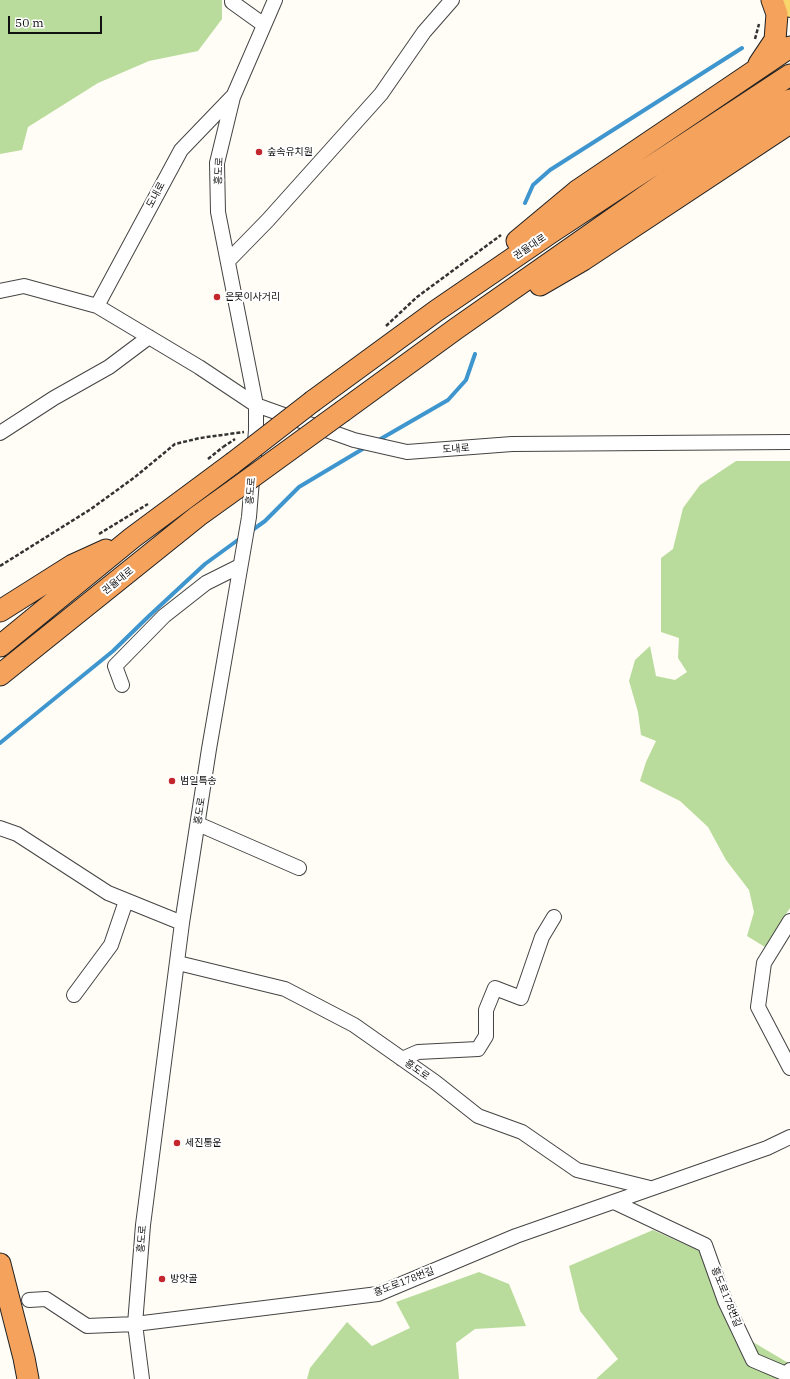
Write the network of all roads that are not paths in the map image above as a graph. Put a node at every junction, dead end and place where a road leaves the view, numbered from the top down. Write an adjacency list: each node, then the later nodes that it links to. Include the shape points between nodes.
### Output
1 (232, 0): 7 (street)
2 (275, 0): 7 (street, 흥도로)
3 (452, 0): 14 (street, via 424,32 381,94)
4 (772, 0): 9 (highway, via 777,14 774,40)
5 (782, 0): 6 (main road)
6 (790, 8)
7 (264, 25): 11 (street, 흥도로)
8 (790, 47): 9 (highway)
9 (752, 73): 10 (highway, via 788,70); 17 (highway, via 577,191)
10 (790, 74): 17 (highway, 권율대로)
11 (233, 97): 14 (street, 흥도로, via 218,163 218,212); 16 (street, 도내로, via 181,150)
12 (790, 100): 19 (highway, via 694,162)
13 (787, 124): 19 (highway, via 583,260)
14 (228, 261): 20 (street, 흥도로)
15 (0, 291): 16 (street, 도내로, via 24,286)
16 (97, 306): 18 (street, 도내로)
17 (403, 334): 23 (highway, 권율대로, bridge, via 313,401 228,455)
18 (149, 337): 20 (street, 도내로); 21 (street, via 109,367)
19 (414, 359): 27 (highway, 권율대로, bridge, via 198,516)
20 (256, 405): 22 (street, 도내로, via 354,440 407,452 512,444); 24 (street, 흥도로, via 249,517)
21 (0, 433)
22 (790, 442)
23 (132, 538): 25 (highway, via 73,565); 26 (highway)
24 (241, 562): 28 (street, via 206,582 164,616 115,666); 29 (street, 흥도로)
25 (0, 611)
26 (0, 646)
27 (0, 676)
28 (122, 685)
29 (198, 824): 31 (street); 35 (street, 흥도로)
30 (0, 828): 32 (street, via 17,834 108,893)
31 (299, 868)
32 (126, 901): 35 (street); 37 (street, via 112,945)
33 (554, 917): 38 (street, via 542,937 521,998 495,988 486,1010 486,1036 478,1049 418,1052)
34 (790, 921): 39 (street, via 764,963 758,1007)
35 (182, 923): 36 (street, 흥도로)
36 (178, 963): 38 (street, 흥도로, via 285,989 354,1025); 45 (street, 흥도로, via 143,1225)
37 (74, 995)
38 (402, 1059): 41 (street, 흥도로, via 478,1116 522,1132 577,1170)
39 (790, 1068)
40 (790, 1137): 41 (street, 흥도로178번길, via 767,1148)
41 (650, 1188): 42 (street, 흥도로178번길)
42 (614, 1202): 45 (street, 흥도로178번길, via 516,1236 378,1294); 46 (street, 흥도로178번길, via 705,1245 725,1301 753,1360 786,1374)
43 (0, 1264): 47 (highway)
44 (28, 1300): 45 (street, via 46,1299 87,1326)
45 (135, 1324): 48 (street, 흥도로)
46 (790, 1370)
47 (28, 1379)
48 (142, 1379)

